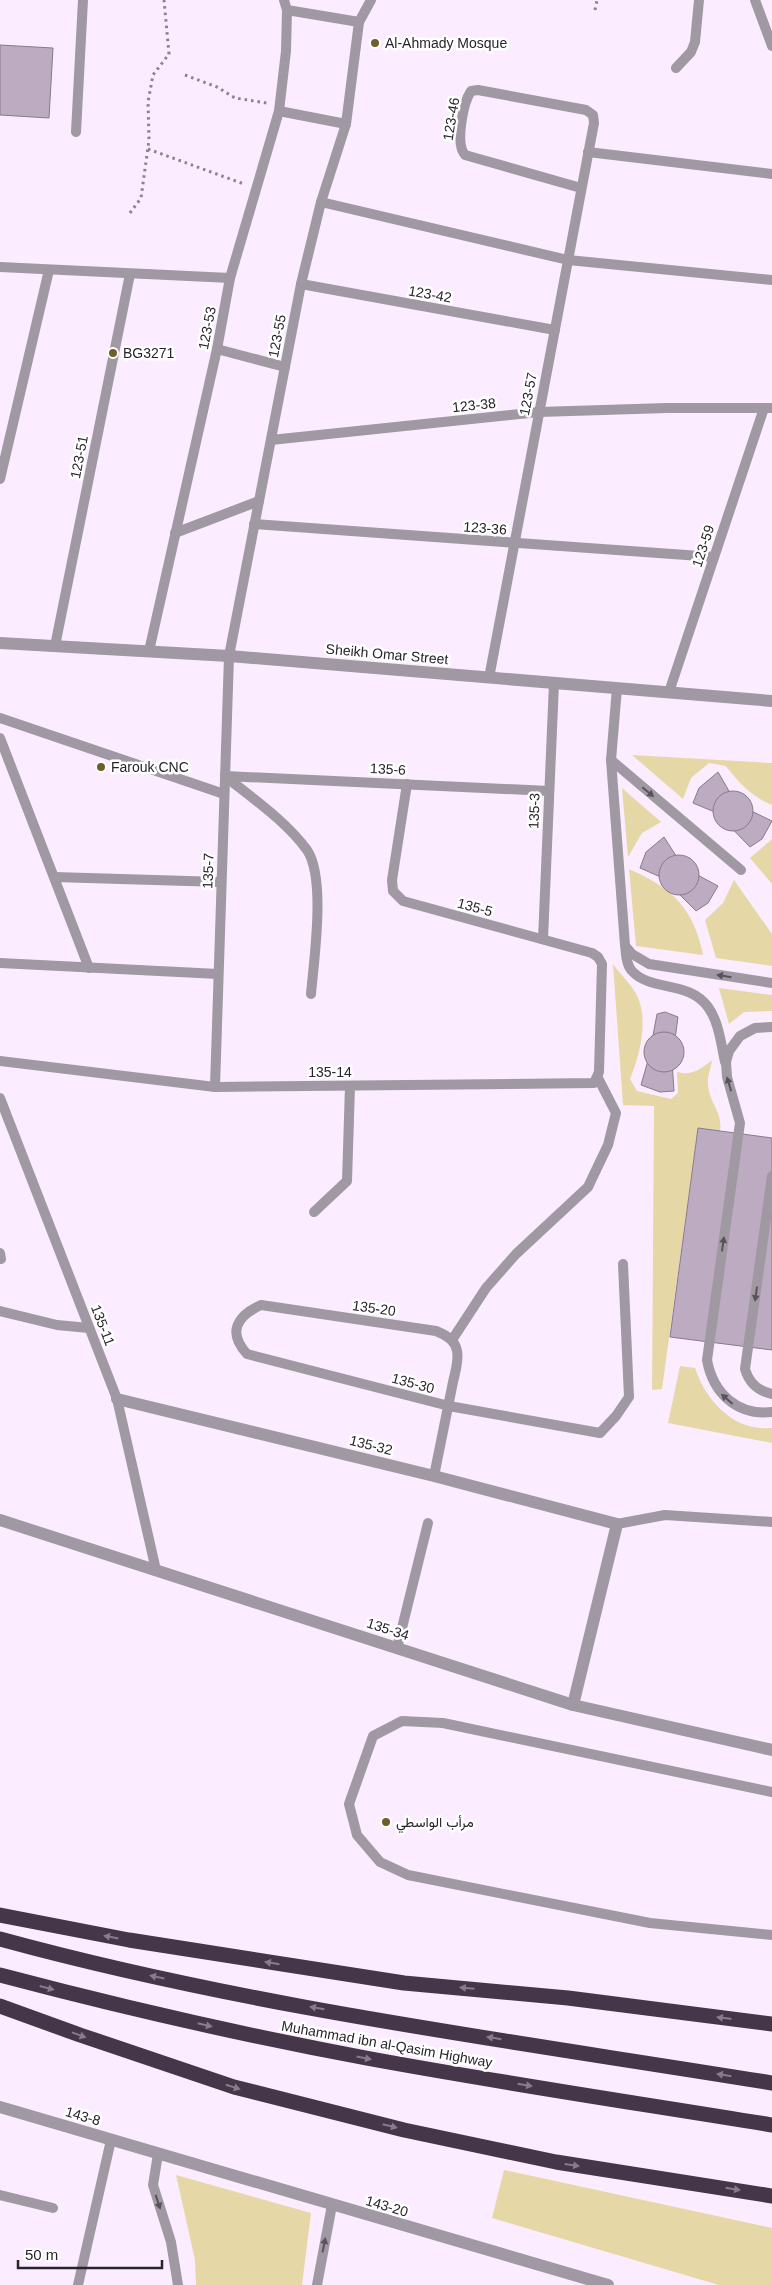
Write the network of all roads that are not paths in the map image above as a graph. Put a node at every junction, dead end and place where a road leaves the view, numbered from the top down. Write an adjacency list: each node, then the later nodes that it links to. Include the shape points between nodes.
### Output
1 (82, 0): 12 (lane)
2 (371, 0): 6 (lane)
3 (699, 0): 8 (lane, via 695,42 691,52)
4 (755, 0): 7 (lane)
5 (285, 5): 6 (lane); 9 (lane, 123-53, via 286,50)
6 (359, 22): 11 (lane, 123-55)
7 (772, 46)
8 (676, 68)
9 (279, 111): 11 (lane); 21 (lane, 123-53)
10 (593, 115): 13 (lane, 123-57); 15 (lane, 123-46, via 586,110 478,90 471,92 466,99 460,141 465,155)
11 (346, 124): 16 (lane, 123-55)
12 (76, 132)
13 (588, 152): 14 (lane); 15 (lane, 123-57)
14 (772, 174)
15 (582, 188): 17 (lane, 123-57)
16 (321, 202): 17 (lane); 23 (lane, 123-55)
17 (568, 260): 22 (lane); 24 (lane, 123-57)
18 (0, 267): 19 (lane)
19 (49, 270): 20 (lane); 30 (lane)
20 (130, 274): 21 (lane); 37 (lane, 123-51)
21 (230, 278): 25 (lane, 123-53)
22 (772, 280)
23 (300, 284): 24 (lane, 123-42); 26 (lane, 123-55)
24 (554, 330): 28 (lane, 123-57)
25 (217, 349): 26 (lane); 33 (lane, 123-53)
26 (284, 368): 29 (lane, 123-55)
27 (768, 408): 28 (lane, 123-38); 35 (lane, 123-59)
28 (539, 412): 29 (lane, 123-38); 34 (lane, 123-57)
29 (270, 440): 31 (lane, 123-55)
30 (0, 480)
31 (258, 501): 32 (lane, 123-55); 33 (lane)
32 (254, 524): 34 (lane, 123-36); 39 (lane, 123-55)
33 (175, 533): 38 (lane, 123-53)
34 (514, 544): 35 (lane, 123-36); 40 (lane, 123-57)
35 (714, 557): 43 (lane, 123-59)
36 (0, 642): 37 (street, Sheikh Omar Street)
37 (55, 646): 38 (street, Sheikh Omar Street)
38 (148, 652): 39 (street, Sheikh Omar Street)
39 (229, 656): 40 (street, Sheikh Omar Street); 48 (lane, 135-7)
40 (489, 678): 41 (street, Sheikh Omar Street)
41 (554, 683): 42 (street, Sheikh Omar Street); 50 (lane, 135-3)
42 (617, 688): 43 (street, Sheikh Omar Street); 47 (lane)
43 (669, 692): 44 (street, Sheikh Omar Street)
44 (772, 701)
45 (0, 718): 51 (lane)
46 (0, 738): 53 (lane)
47 (611, 760): 52 (lane, one-way to 52); 56 (lane)
48 (225, 776): 49 (lane, 135-6); 51 (lane, 135-7); 61 (lane, via 278,819 308,851 318,898)
49 (407, 784): 50 (lane, 135-6); 55 (lane, 135-5, via 392,880 393,892 403,901)
50 (549, 790): 55 (lane, 135-3)
51 (224, 794): 54 (lane, 135-7)
52 (741, 870)
53 (54, 877): 54 (lane); 58 (lane)
54 (221, 882): 59 (lane, 135-7)
55 (543, 939): 65 (lane, 135-5, via 592,953 602,964)
56 (625, 945): 60 (lane, one-way to 56, via 649,964 632,954); 64 (lane, via 632,971 643,979 689,992 707,1006 716,1025)
57 (0, 964): 58 (lane)
58 (90, 968): 59 (lane)
59 (218, 974): 67 (lane, 135-7)
60 (772, 983)
61 (311, 994)
62 (772, 1027): 79 (lane, one-way to 62, via 750,1412 728,1401 713,1383 707,1360 740,1123 726,1062 729,1051 740,1036 754,1028)
63 (0, 1061): 67 (lane, 135-14)
64 (726, 1065)
65 (598, 1078): 66 (lane, 135-14, via 591,1084); 75 (lane, via 616,1113 608,1145 588,1187 516,1254 486,1288)
66 (350, 1086): 67 (lane, 135-14); 70 (lane, via 347,1181)
67 (215, 1087)
68 (0, 1098): 73 (lane, 135-11)
69 (772, 1176): 76 (lane, one-way to 76, via 745,1369 752,1383)
70 (314, 1212)
71 (623, 1264): 78 (lane, 135-30, via 629,1397 600,1433)
72 (0, 1310): 73 (lane, via 57,1325)
73 (90, 1328): 77 (lane, 135-11)
74 (236, 1332): 75 (lane, 135-20, via 245,1313 261,1306 436,1331); 78 (lane, 135-30, via 239,1345 247,1354)
75 (452, 1340): 78 (lane, via 457,1351)
76 (772, 1394)
77 (117, 1399): 80 (street, 135-32); 85 (lane, 135-11)
78 (449, 1406): 80 (lane)
79 (772, 1412)
80 (434, 1476): 84 (street, 135-32)
81 (0, 1520): 85 (street, 135-34)
82 (772, 1522): 84 (lane, via 665,1515)
83 (428, 1523): 86 (lane)
84 (617, 1524): 87 (street)
85 (156, 1570): 86 (street, 135-34)
86 (397, 1648): 87 (street, 135-34)
87 (573, 1705): 88 (street, 135-34)
88 (772, 1750)
89 (772, 1792): 91 (lane, via 443,1723 402,1721 373,1736 349,1804 357,1835 380,1862 408,1875 650,1923)
90 (0, 1915): 95 (highway, one-way to 90, via 568,1998 404,1983 129,1940)
91 (772, 1936)
92 (0, 1939): 96 (highway, Muhammad ibn al-Qasim Highway, one-way to 92, via 239,1995)
93 (0, 1975): 98 (highway, Muhammad ibn al-Qasim Highway, one-way to 98, via 235,2032 368,2058)
94 (0, 2006): 102 (highway, one-way to 102, via 234,2087 404,2130 556,2162)
95 (772, 2024)
96 (772, 2083)
97 (0, 2108): 99 (street, 143-8)
98 (772, 2125)
99 (111, 2140): 100 (street, 143-8); 105 (lane)
100 (158, 2154): 103 (street, 143-20); 106 (lane, one-way to 106, via 153,2185 171,2242)
101 (0, 2195): 104 (lane)
102 (772, 2196)
103 (332, 2205): 107 (lane, one-way to 103); 108 (street, 143-20)
104 (53, 2208)
105 (78, 2285)
106 (178, 2285)
107 (317, 2285)
108 (608, 2285)

